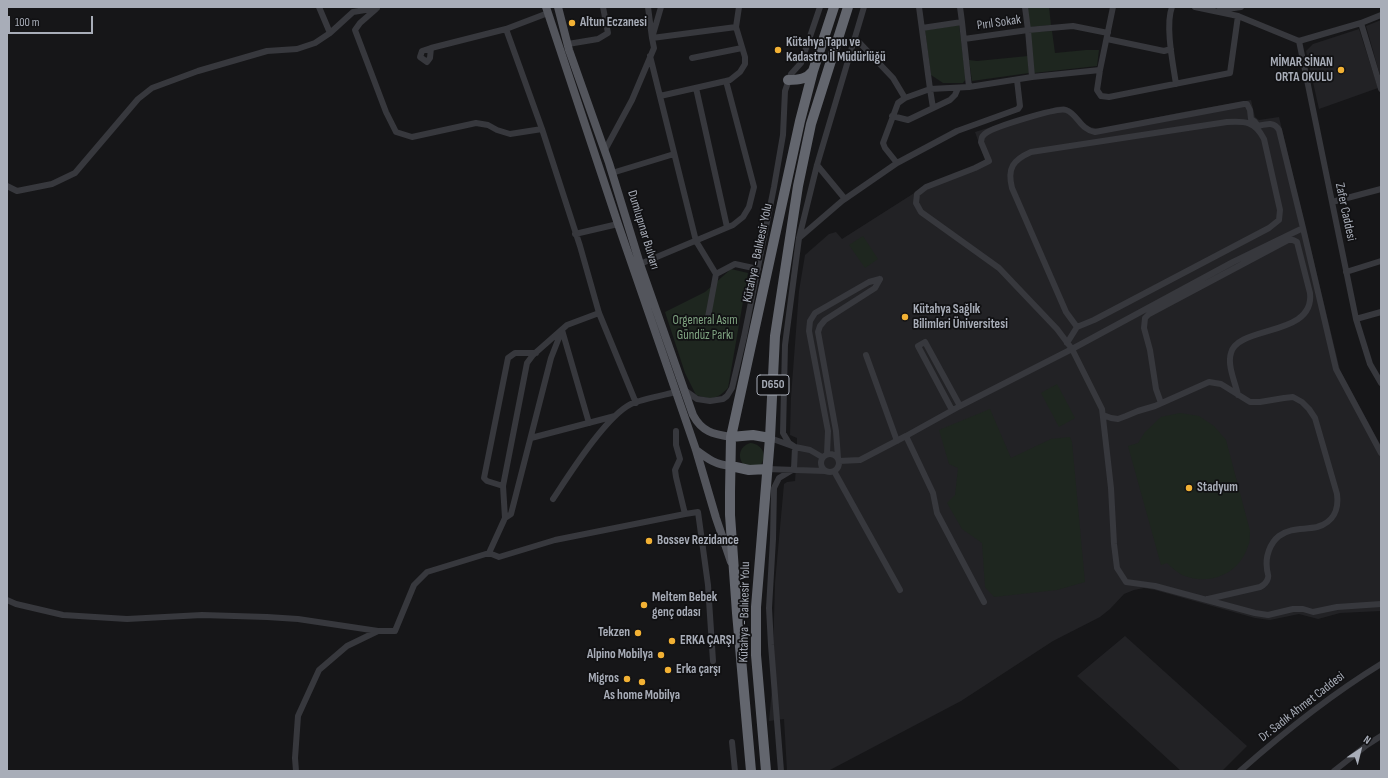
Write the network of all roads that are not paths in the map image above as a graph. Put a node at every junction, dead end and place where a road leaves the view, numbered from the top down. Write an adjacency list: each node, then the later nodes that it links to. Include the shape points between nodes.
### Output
1 (319, 7): 30 (street)
2 (378, 7): 19 (street); 58 (street, via 355,30 396,132 412,137 476,123 510,134)
3 (558, 7): 36 (main road, Dumlupınar Bulvarı)
4 (603, 7): 36 (street, via 608,33 598,39)
5 (648, 7): 32 (street)
6 (661, 7): 32 (street)
7 (739, 7): 26 (street)
8 (820, 7): 45 (street, via 801,63)
9 (834, 7): 43 (highway, Kütahya - Balıkesir Yolu / D650)
10 (848, 7): 104 (highway, Kütahya - Balıkesir Yolu / D650, via 812,124 798,186 775,336)
11 (864, 7): 33 (street)
12 (919, 7): 27 (street)
13 (960, 7): 24 (street)
14 (1025, 7): 29 (street)
15 (1113, 7): 31 (street)
16 (1172, 7): 39 (street, via 1169,19)
17 (1195, 7): 21 (street)
18 (1241, 7): 21 (street)
19 (352, 10): 30 (street)
20 (547, 10): 28 (street); 68 (main road, Dumlupınar Bulvarı)
21 (1214, 10): 23 (street)
22 (1381, 15): 25 (street)
23 (1238, 16): 35 (street); 48 (street, via 1230,73)
24 (962, 22): 27 (street); 34 (street)
25 (1361, 23): 35 (street); 53 (street)
26 (736, 27): 32 (street); 38 (street)
27 (922, 28): 52 (street)
28 (506, 29): 37 (street); 58 (street)
29 (1028, 30): 31 (street, Pırıl Sokak, via 1072,26); 34 (street, Pırıl Sokak); 44 (street)
30 (330, 33): 64 (street, via 315,43 297,49 267,51 198,71 152,88 138,99 75,173 52,184 17,191)
31 (1108, 36): 39 (street, Pırıl Sokak, via 1164,51); 42 (street)
32 (652, 38): 40 (street, via 654,48)
33 (856, 38): 55 (street, via 893,78); 62 (street)
34 (964, 39): 49 (street)
35 (1299, 42): 67 (street, Zafer Caddesi)
36 (568, 44): 59 (main road, Dumlupınar Bulvarı)
37 (431, 48)
38 (742, 48): 41 (street); 47 (street, via 744,64 740,72)
39 (1171, 49): 48 (street)
40 (650, 56): 54 (street); 59 (street, via 632,100)
41 (692, 58)
42 (1100, 70): 44 (street); 48 (street, via 1097,90 1101,96 1109,97)
43 (814, 71): 45 (highway, via 808,77); 102 (highway, Kütahya - Balıkesir Yolu / D650, via 800,120)
44 (1032, 77): 46 (street)
45 (788, 80): 76 (street, via 783,135)
46 (1017, 80): 49 (street); 61 (street, via 1020,106 1018,109 957,131)
47 (726, 81): 50 (street); 69 (street, via 754,187 743,217)
48 (1176, 84)
49 (970, 87): 51 (street)
50 (696, 88): 54 (street); 69 (street)
51 (958, 88): 52 (street); 56 (street, via 950,100)
52 (930, 89): 55 (street); 56 (street)
53 (1381, 89)
54 (660, 96): 60 (street)
55 (905, 98): 57 (street, via 898,103)
56 (933, 108): 57 (street, via 908,120)
57 (892, 116): 61 (street, via 883,143)
58 (542, 129): 71 (street)
59 (605, 150): 63 (main road, Dumlupınar Bulvarı)
60 (674, 154): 63 (street); 73 (street)
61 (897, 163): 66 (street)
62 (816, 165): 66 (street); 72 (street)
63 (612, 173): 75 (main road, Dumlupınar Bulvarı)
64 (7, 186)
65 (1381, 189): 67 (street)
66 (845, 199): 72 (street)
67 (1332, 202): 77 (street, Zafer Caddesi)
68 (618, 224): 71 (street); 90 (main road, Dumlupınar Bulvarı, via 656,337)
69 (728, 227): 73 (street)
70 (1303, 228): 85 (street, via 1279,130 1272,124 1258,126 1251,120 1247,104 1095,132 1085,128 1066,110 1059,110 986,132 981,142 989,161 926,187 918,194 916,203 921,212 999,268); 86 (street, via 1233,262); 108 (street, via 1336,369)
71 (576, 234): 80 (street)
72 (799, 238): 100 (street, via 785,345)
73 (696, 241): 75 (street); 78 (street)
74 (1381, 261): 77 (street)
75 (640, 264): 90 (main road, Dumlupınar Bulvarı)
76 (758, 269): 78 (street, via 735,264); 90 (street, via 732,388 727,396 710,401 697,399)
77 (1346, 272): 82 (street, Zafer Caddesi)
78 (716, 274): 81 (street)
79 (1381, 312): 82 (street)
80 (599, 313): 84 (street, via 567,325); 92 (street)
81 (708, 317)
82 (1356, 319): 89 (street, Zafer Caddesi, via 1370,364)
83 (1077, 327): 83 (street, via 1269,228 1279,220 1280,210 1260,131 1242,121 1227,122 1031,152 1014,163 1009,178 1012,188 1066,312); 85 (street)
84 (562, 330): 87 (street); 98 (street); 103 (street, via 551,358)
85 (1067, 343): 86 (street)
86 (1072, 349): 94 (street); 96 (street)
87 (536, 353): 116 (street, via 527,363); 116 (street, via 515,353 508,358 484,478)
88 (866, 355): 105 (street)
89 (1381, 383)
90 (680, 390): 92 (street); 102 (main road, Dumlupınar Bulvarı, via 700,427 711,433); 107 (main road, Dumlupınar Bulvarı)
91 (1238, 395): 93 (street, via 1221,384 1209,382); 93 (street, via 1230,360 1231,350 1240,341 1291,323 1309,307 1310,293 1297,242 1293,240 1288,240 1145,318 1144,328); 123 (street, via 1250,402 1293,398 1309,409 1318,426 1339,504 1336,512 1325,524 1288,531 1272,542 1266,567 1268,578 1260,587)
92 (636, 403): 97 (street)
93 (1161, 403): 96 (street, via 1118,419)
94 (960, 406): 95 (street); 95 (street, via 925,342 918,346)
95 (952, 410): 101 (street)
96 (1103, 415): 123 (street, via 1117,568 1126,582 1156,586)
97 (615, 416): 98 (street); 117 (street)
98 (588, 423): 103 (street)
99 (676, 431): 118 (street, via 680,459 675,470)
100 (783, 433): 104 (street); 106 (street)
101 (906, 436): 105 (street); 125 (street, via 933,493 937,513)
102 (731, 437): 104 (highway, via 753,434); 111 (highway, Kütahya - Balıkesir Yolu / D650)
103 (531, 438): 119 (street, via 511,514)
104 (774, 439): 106 (street); 112 (highway, Kütahya - Balıkesir Yolu / D650)
105 (898, 441): 110 (street, via 860,460)
106 (795, 447): 109 (street); 113 (street)
107 (696, 450): 111 (main road, via 709,460); 121 (main road, Dumlupınar Bulvarı)
108 (1381, 453)
109 (824, 455): 110 (street, via 833,454); 110 (street, via 828,431 809,331 810,321 815,313 869,282 880,279 875,288 825,320 818,332 836,431); 114 (street, via 821,466)
110 (838, 459): 115 (street, via 838,467)
111 (731, 466): 112 (highway, via 749,470); 121 (highway, Kütahya - Balıkesir Yolu / D650)
112 (767, 469): 113 (street); 136 (highway, Kütahya - Balıkesir Yolu / D650, via 756,607 756,655)
113 (794, 469): 114 (street); 137 (street, via 779,478 774,488 769,608)
114 (825, 470): 115 (street)
115 (834, 471): 122 (street)
116 (503, 486): 119 (street)
117 (553, 499)
118 (685, 514): 120 (street, via 555,540 499,556); 128 (street, via 698,512 708,585)
119 (505, 518): 120 (street)
120 (489, 553): 127 (street, via 427,572 414,585 395,631)
121 (734, 573): 135 (highway, Kütahya - Balıkesir Yolu / D650)
122 (900, 590)
123 (1207, 599): 126 (street, via 1268,615 1293,609 1313,612 1337,607)
124 (7, 600): 127 (street, via 63,615 127,619 202,615 267,617)
125 (984, 602)
126 (1381, 604)
127 (378, 631): 133 (street, via 347,646 319,670 298,716)
128 (713, 661)
129 (1381, 664): 138 (street, Dr. Sadık Ahmet Caddesi, via 1352,681)
130 (1381, 736): 132 (street)
131 (732, 742): 134 (street)
132 (1338, 770)
133 (296, 771)
134 (735, 771)
135 (751, 771)
136 (766, 771)
137 (781, 771)
138 (1240, 771)

